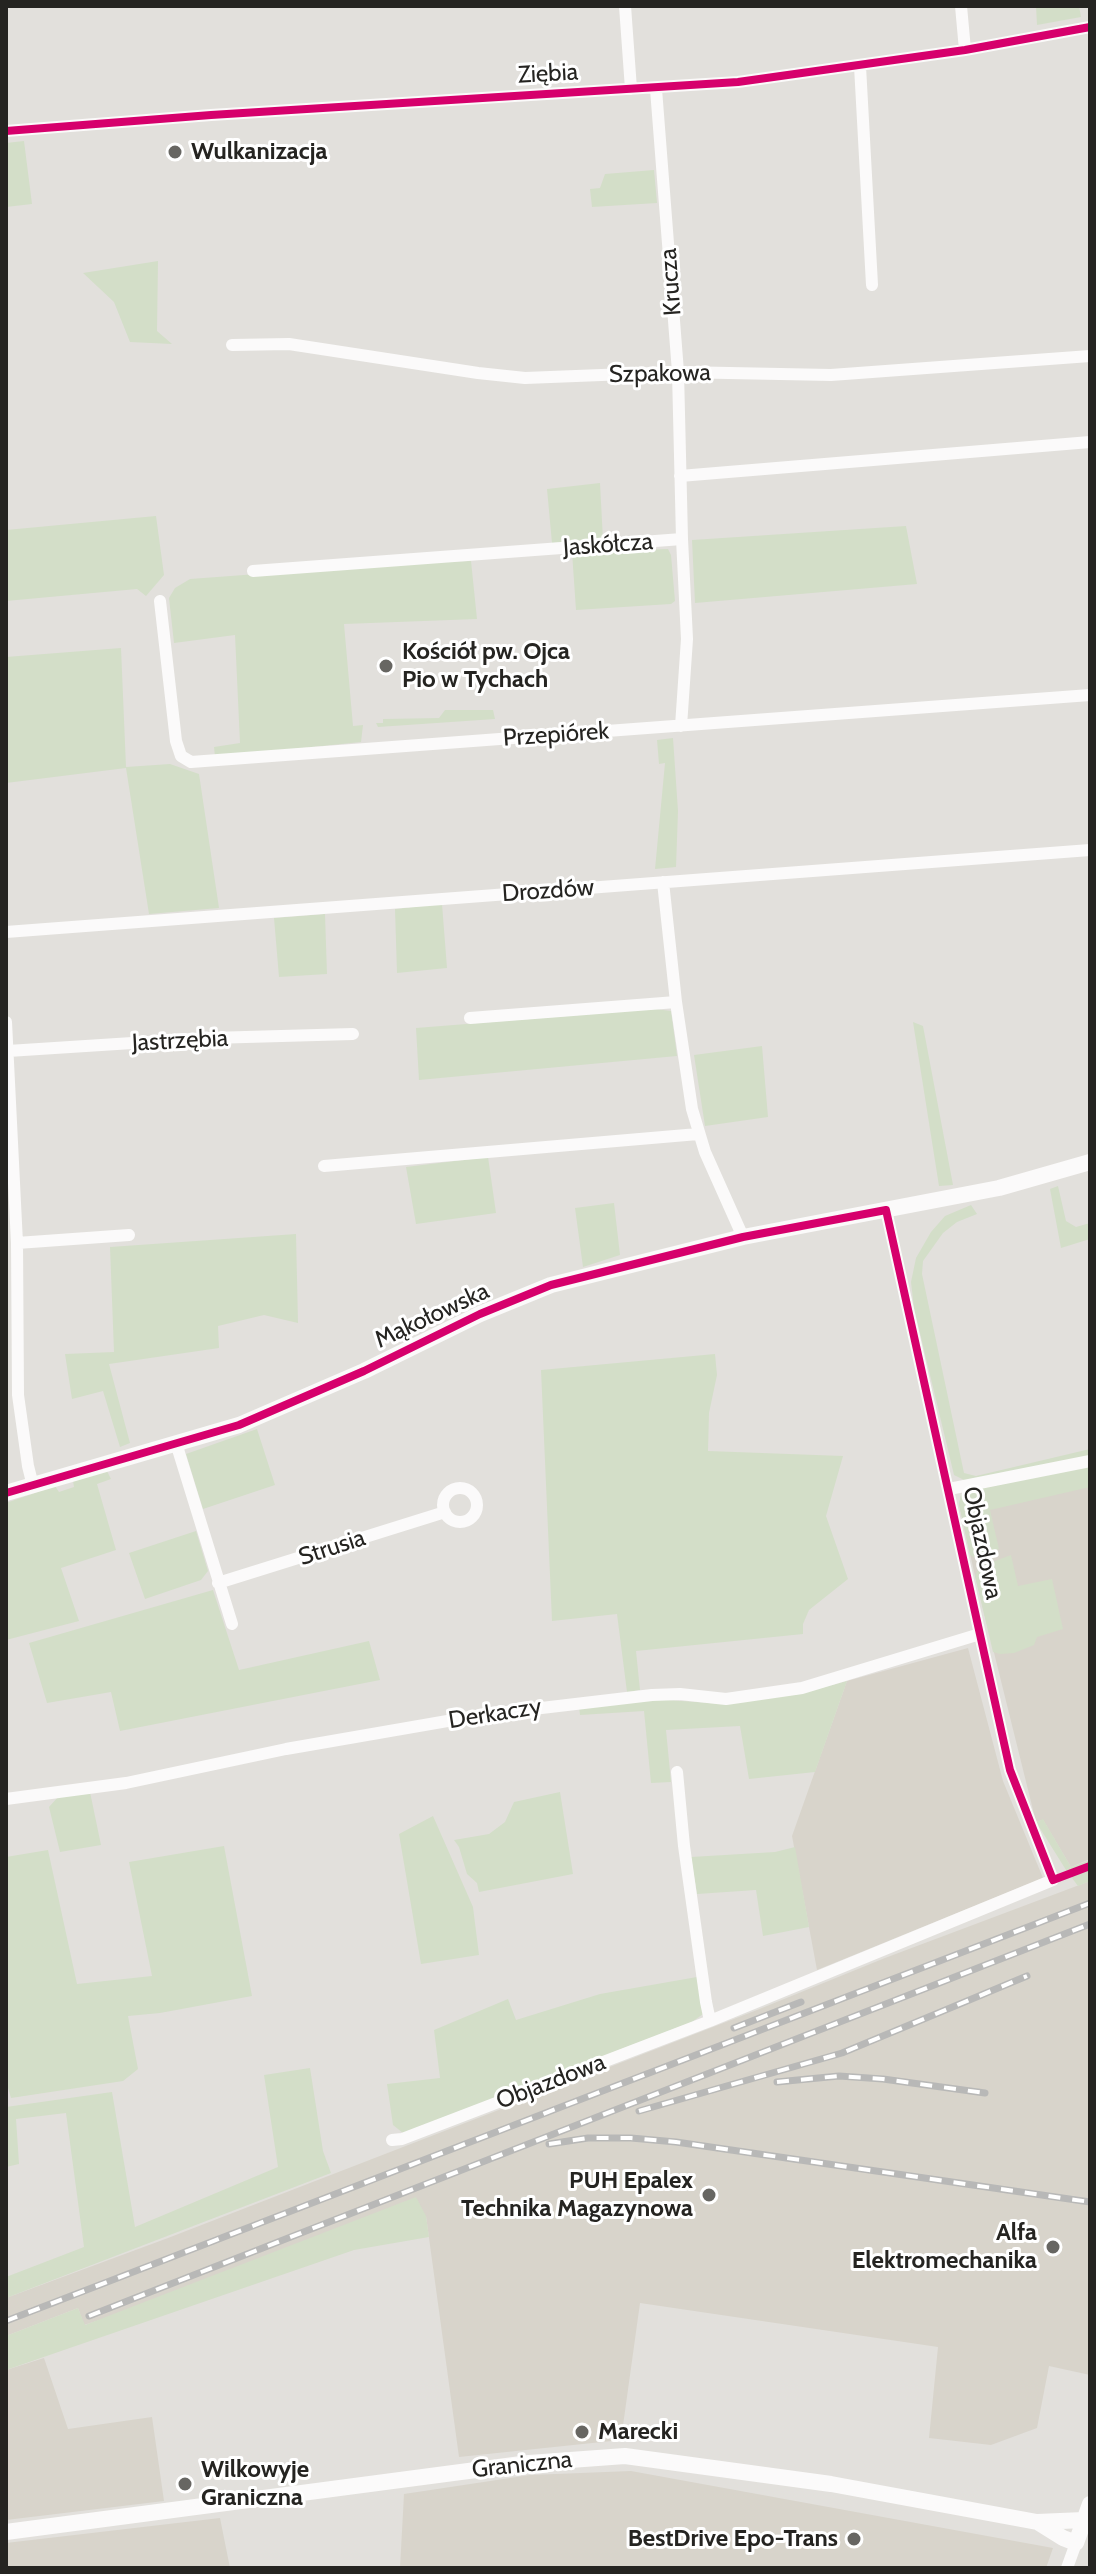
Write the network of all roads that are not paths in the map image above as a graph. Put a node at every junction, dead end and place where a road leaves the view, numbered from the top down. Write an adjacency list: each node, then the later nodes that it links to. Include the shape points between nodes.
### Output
1 (625, 6): 6 (street)
2 (961, 6): 4 (street)
3 (1090, 27): 4 (street, Ziębia)
4 (965, 50): 5 (street, Ziębia)
5 (860, 66): 7 (street, Ziębia); 9 (street)
6 (631, 89): 7 (street, Ziębia); 8 (street, Ziębia)
7 (656, 89): 12 (street, Krucza)
8 (6, 131)
9 (872, 285)
10 (232, 345): 12 (street, Szpakowa, via 289,344 525,378)
11 (1090, 356): 12 (street, Szpakowa, via 831,375)
12 (678, 372): 14 (street, Krucza)
13 (1090, 442): 14 (street)
14 (680, 476): 15 (street, Jaskółcza)
15 (682, 539): 16 (street, Jaskółcza); 19 (street, via 687,639)
16 (253, 571)
17 (160, 601): 19 (street, Przepiórek, via 176,741 183,759 191,762)
18 (1090, 695): 19 (street, Przepiórek)
19 (681, 726)
20 (1090, 850): 21 (street, Drozdów)
21 (663, 882): 22 (street, Drozdów); 23 (street)
22 (6, 932)
23 (676, 1002): 24 (street); 28 (street)
24 (470, 1018)
25 (6, 1022): 27 (street)
26 (353, 1034): 27 (street, Jastrzębia)
27 (8, 1051): 34 (street)
28 (698, 1134): 30 (street); 33 (street)
29 (1090, 1162): 31 (street, Mąkołowska, via 999,1188)
30 (324, 1166)
31 (886, 1210): 33 (street, Mąkołowska); 40 (street, Objazdowa)
32 (129, 1235): 34 (street)
33 (743, 1237): 37 (street, Mąkołowska, via 551,1285 275,1411)
34 (17, 1243): 35 (street)
35 (12, 1278): 36 (street)
36 (12, 1395): 39 (street)
37 (176, 1443): 39 (street, Mąkołowska); 43 (street)
38 (1090, 1461): 40 (street)
39 (33, 1486): 41 (street, Mąkołowska)
40 (949, 1489): 45 (street, Objazdowa)
41 (6, 1493)
42 (445, 1512): 43 (street, Strusia)
43 (218, 1583): 44 (street)
44 (232, 1624)
45 (980, 1634): 47 (street, Derkaczy, via 802,1688 726,1699 652,1695 496,1713 126,1783); 48 (street, Objazdowa, via 1010,1770 1053,1880)
46 (677, 1772): 48 (street)
47 (6, 1799)
48 (710, 2021): 49 (street, Objazdowa)
49 (392, 2140)
50 (1087, 2512): 51 (street, via 1068,2523); 53 (street)
51 (1037, 2522): 52 (street, Graniczna, via 831,2484 625,2456 529,2463); 53 (street)
52 (6, 2532)
53 (1076, 2543): 54 (street)
54 (1067, 2568)

